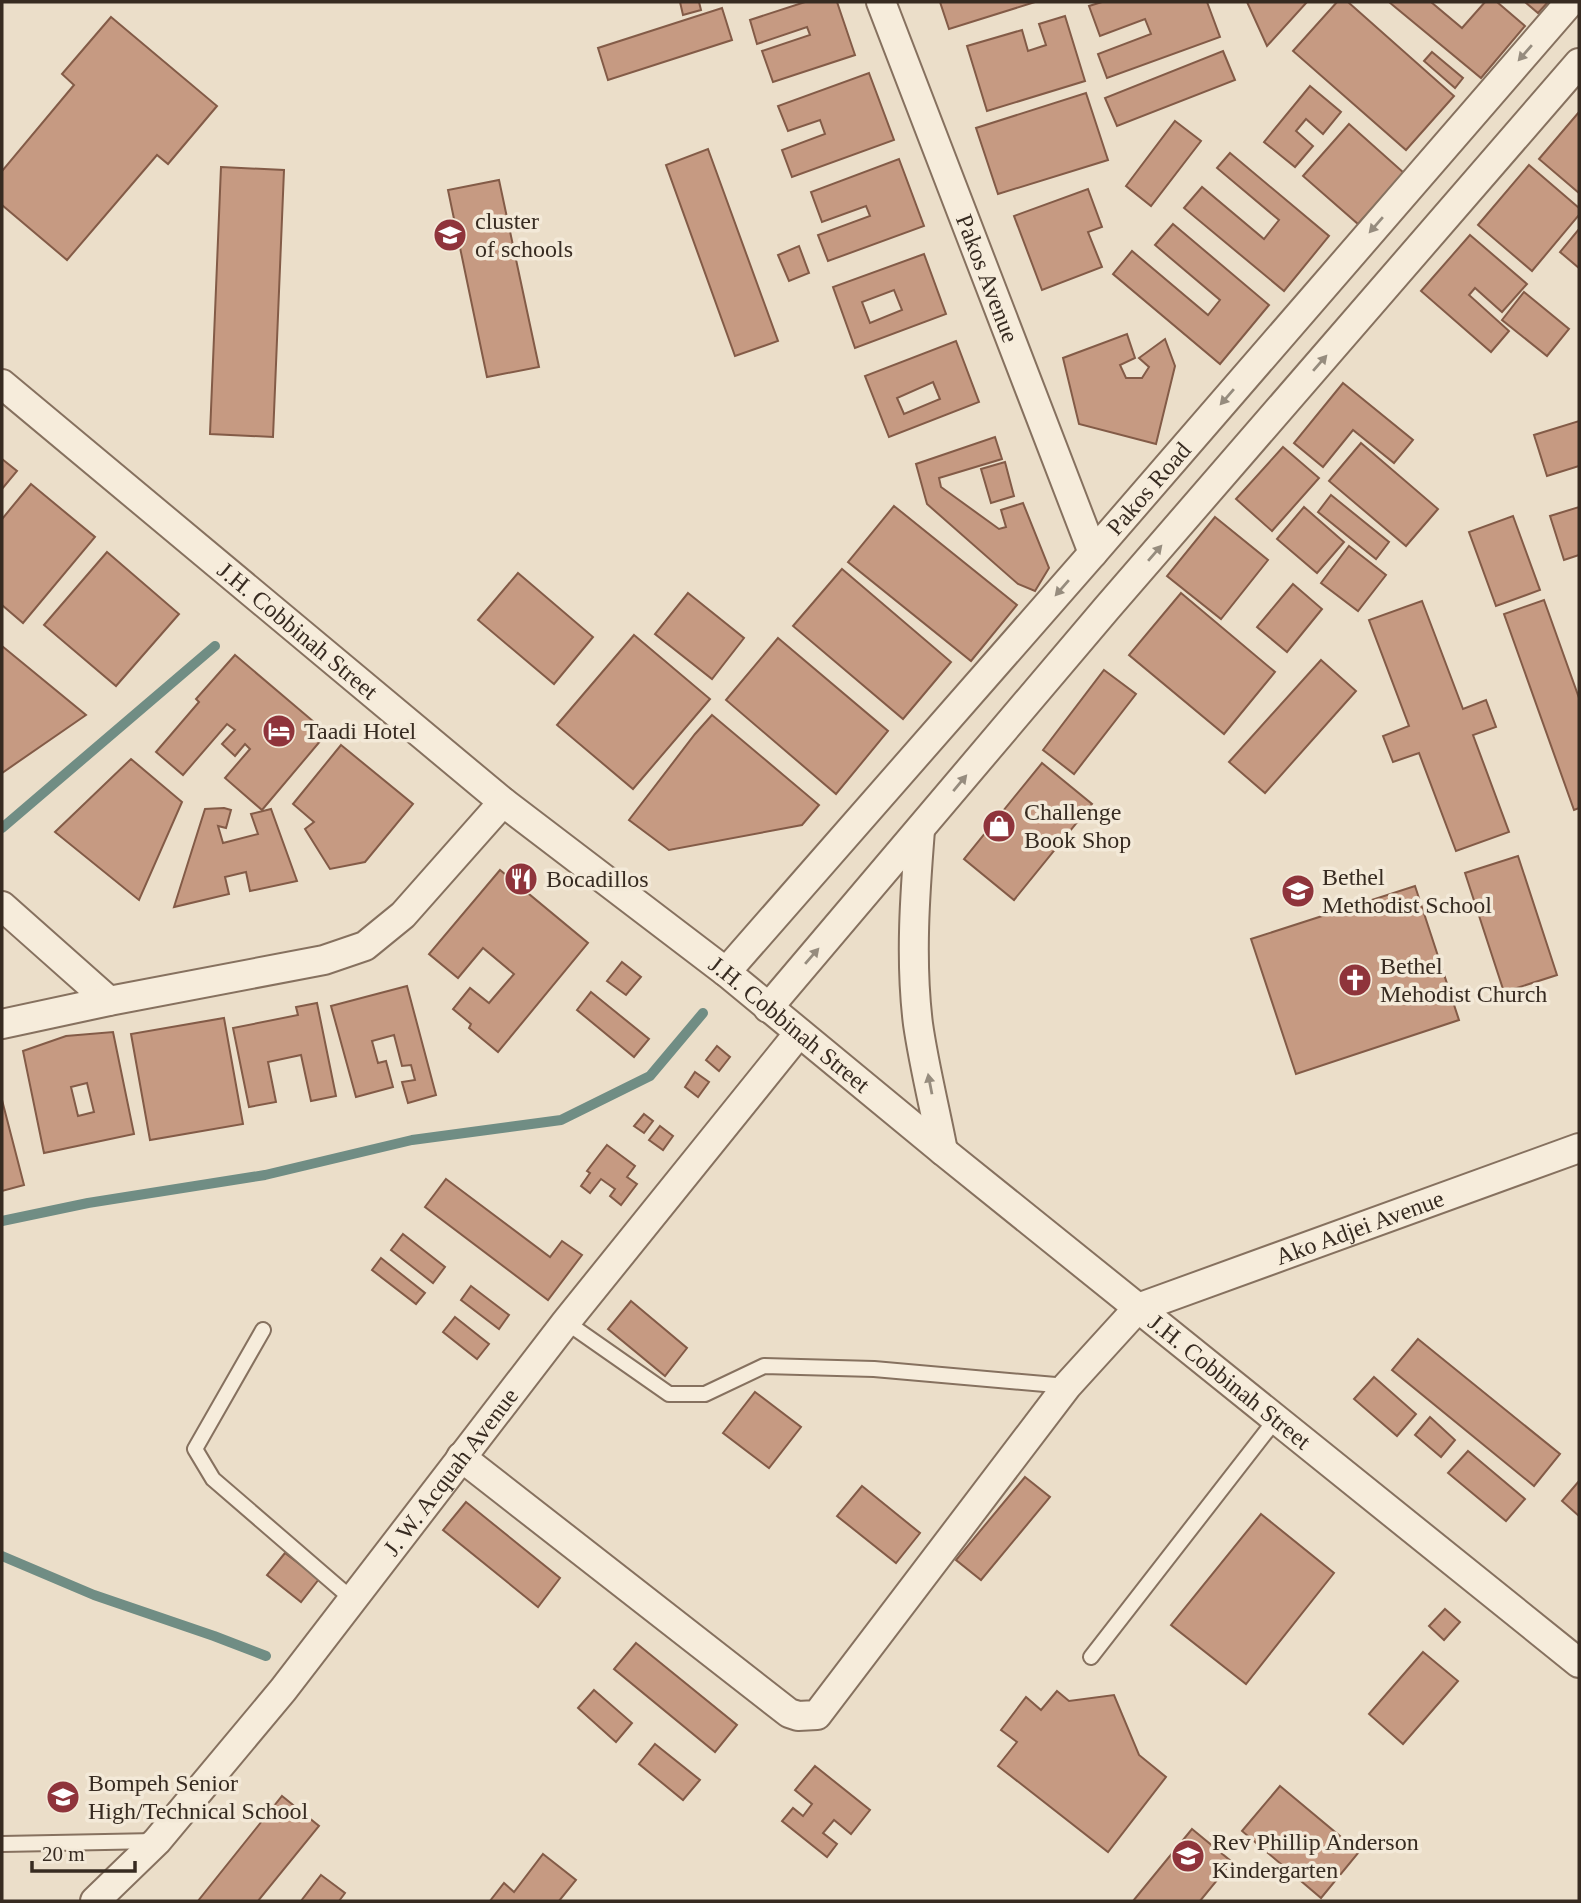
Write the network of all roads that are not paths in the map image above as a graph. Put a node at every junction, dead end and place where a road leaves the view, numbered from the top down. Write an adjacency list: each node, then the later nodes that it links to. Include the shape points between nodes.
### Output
1 (881, 2): 5 (street, Pakos Avenue)
2 (1570, 2): 5 (street, Pakos Road, one-way to 5)
3 (1579, 63): 7 (street, Pakos Road, one-way to 3)
4 (2, 384): 6 (street, J.H. Cobbinah Street)
5 (1093, 553): 9 (street, Pakos Road, one-way to 9)
6 (503, 802): 9 (street, J.H. Cobbinah Street); 10 (street, via 403,915 365,946 324,960)
7 (920, 830): 11 (street, Pakos Road, one-way to 7); 15 (street, one-way to 7, via 918,1023 914,905)
8 (2, 906): 10 (street)
9 (726, 972): 11 (street, J.H. Cobbinah Street)
10 (109, 1001): 12 (street)
11 (768, 1007): 13 (street, J.H. Cobbinah Street)
12 (2, 1024)
13 (799, 1033): 15 (street, J.H. Cobbinah Street); 17 (street, J. W. Acquah Avenue)
14 (1579, 1148): 16 (street, Ako Adjei Avenue)
15 (943, 1151): 16 (street, J.H. Cobbinah Street)
16 (1138, 1308): 19 (street); 20 (street, J.H. Cobbinah Street)
17 (566, 1322): 19 (lane, via 669,1394 705,1394 764,1366 874,1369); 21 (street, J. W. Acquah Avenue)
18 (262, 1330): 22 (lane, via 195,1449 213,1479)
19 (1067, 1387): 21 (street, via 817,1715 808,1717 789,1713)
20 (1276, 1419): 23 (lane); 24 (street, J.H. Cobbinah Street)
21 (461, 1457): 22 (street, J. W. Acquah Avenue)
22 (352, 1599): 25 (street, J. W. Acquah Avenue)
23 (1091, 1657)
24 (1579, 1663)
25 (157, 1841): 26 (lane); 27 (street, J. W. Acquah Avenue)
26 (2, 1844)
27 (95, 1901)

